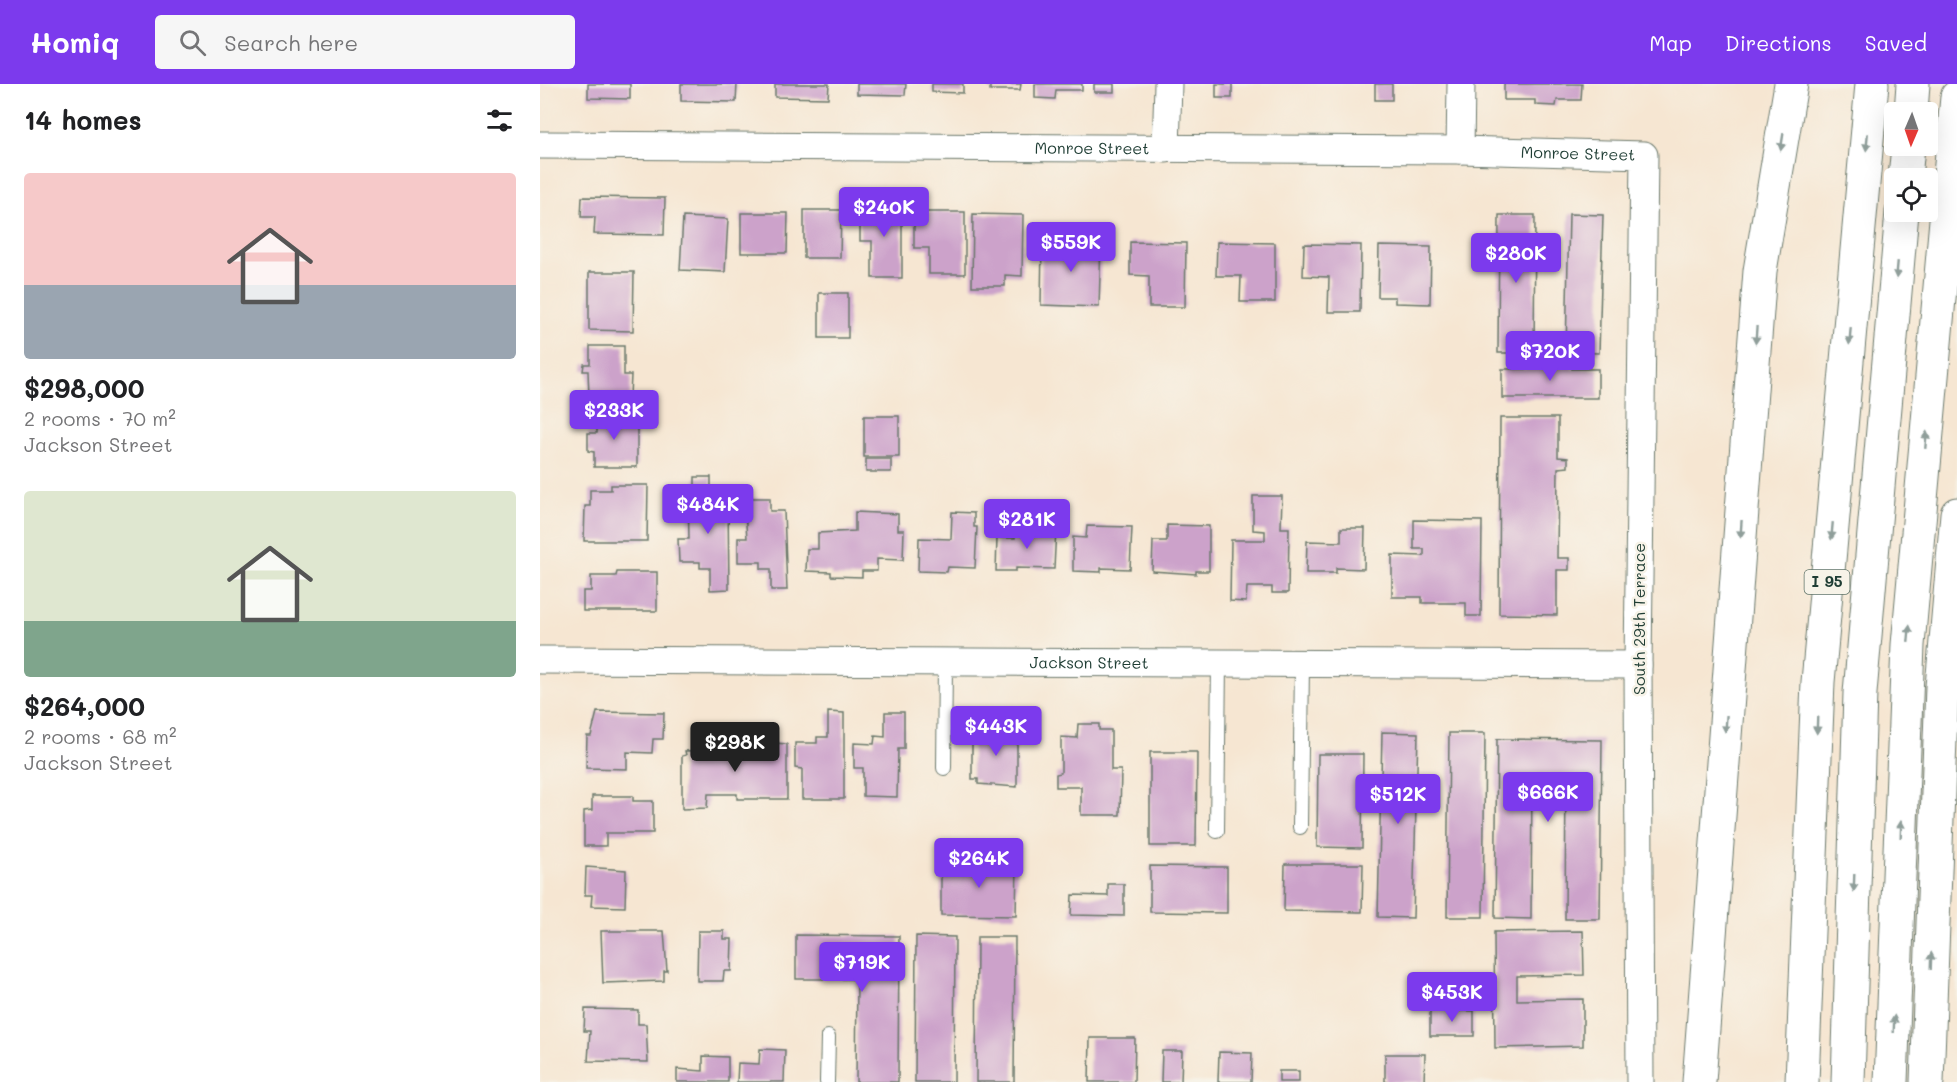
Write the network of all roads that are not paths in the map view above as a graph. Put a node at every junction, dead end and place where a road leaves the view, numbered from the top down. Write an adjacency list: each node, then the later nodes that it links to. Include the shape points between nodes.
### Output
1 (1168, 84): 9 (street)
2 (1461, 84): 10 (street)
3 (1791, 84): 25 (highway, one-way to 25, via 1760,271)
4 (1872, 84): 26 (highway, I 95, one-way to 26, via 1818,682)
5 (1913, 84): 7 (highway)
6 (1957, 97): 28 (highway, one-way to 6, via 1908,645)
7 (1912, 102)
8 (540, 145): 9 (street, Monroe Street)
9 (1166, 149): 10 (street, Monroe Street)
10 (1460, 150): 11 (street, Monroe Street)
11 (1644, 155): 18 (street, South 29th Terrace)
12 (1901, 222): 27 (highway, one-way to 27, via 1860,693)
13 (1957, 514): 29 (highway, one-way to 13, via 1942,687)
14 (540, 660): 15 (street, Jackson Street)
15 (945, 662): 16 (street, Jackson Street); 19 (lane)
16 (1219, 663): 17 (street, Jackson Street); 21 (lane)
17 (1302, 664): 18 (street, Jackson Street); 20 (lane)
18 (1638, 665): 24 (street, South 29th Terrace)
19 (944, 768)
20 (1300, 827)
21 (1217, 831)
22 (828, 1036): 23 (lane)
23 (827, 1082)
24 (1640, 1082)
25 (1699, 1082)
26 (1802, 1082)
27 (1848, 1082)
28 (1891, 1082)
29 (1927, 1082)

